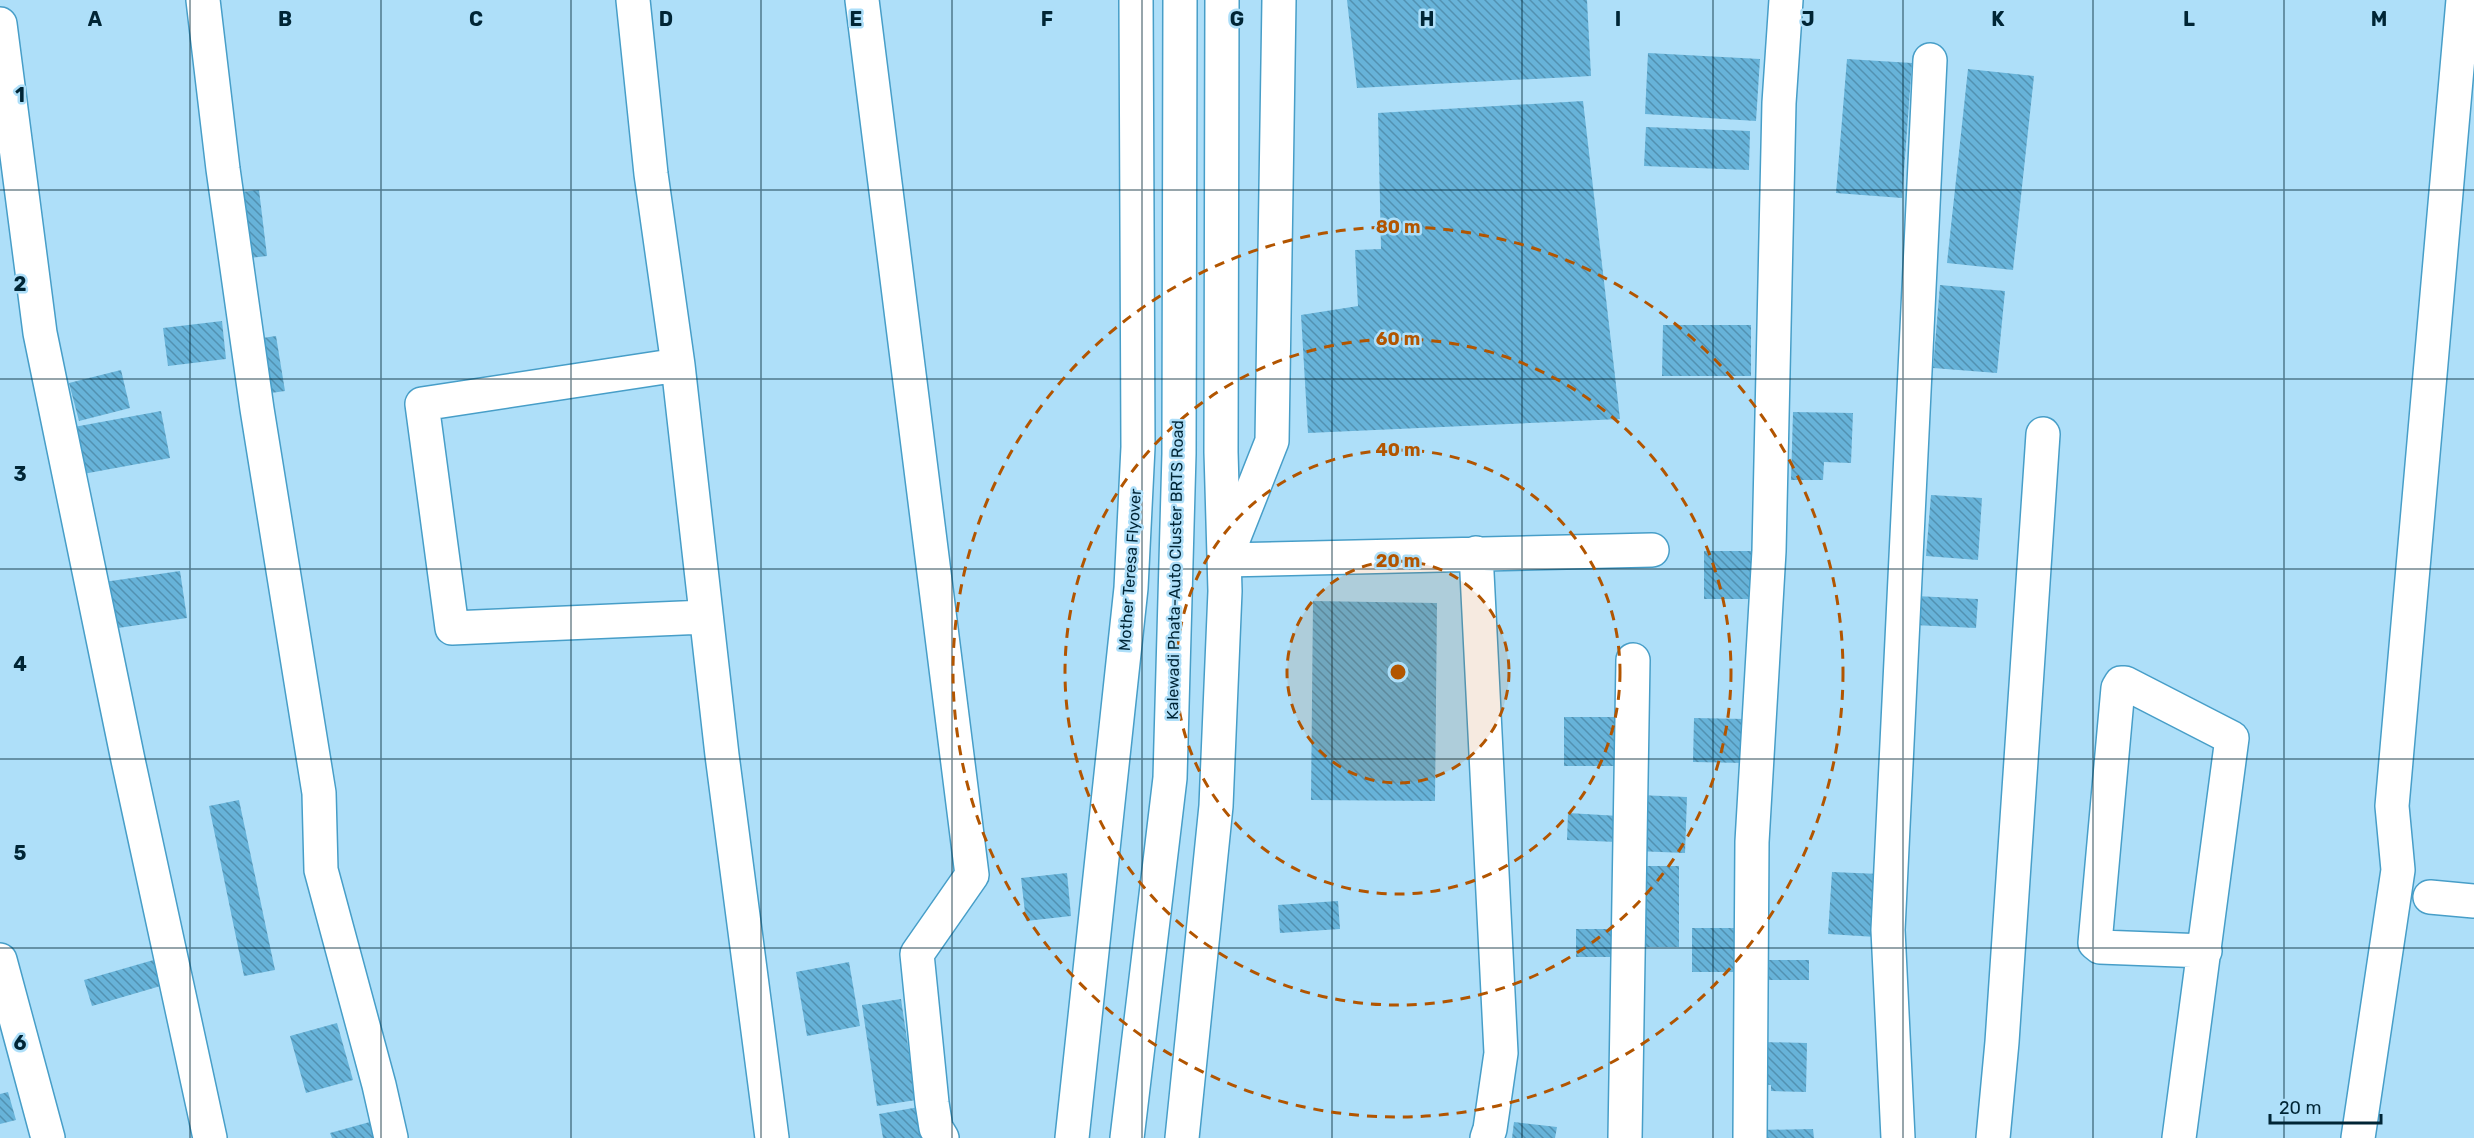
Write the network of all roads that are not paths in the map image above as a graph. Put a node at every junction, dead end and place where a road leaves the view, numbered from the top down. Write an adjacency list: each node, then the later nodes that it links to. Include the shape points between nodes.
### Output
1 (203, 0): 25 (street, via 257,409 319,793 321,870)
2 (633, 0): 12 (street, via 651,174)
3 (862, 0): 27 (street, via 972,875 917,954 932,1103 936,1128)
4 (1136, 0): 28 (street, Mother Teresa Flyover, via 1138,447 1131,588)
5 (1180, 0): 29 (street, Kalewadi Phata-Auto Cluster BRTS Road, via 1179,454 1170,778)
6 (1222, 0): 16 (street, via 1221,452)
7 (1279, 0): 16 (street, via 1272,441)
8 (1786, 0): 33 (street, via 1779,103 1769,551 1752,842)
9 (2463, 0): 37 (street, via 2392,806 2398,870)
10 (0, 24): 24 (street, via 40,333)
11 (1929, 60): 34 (street, via 1888,930)
12 (678, 365): 17 (street); 17 (street, via 422,404 452,628)
13 (2043, 434): 35 (street, via 2002,1042)
14 (1652, 550): 15 (street)
15 (1476, 553): 16 (street); 31 (street, via 1501,1053)
16 (1225, 560): 30 (street, via 1216,806)
17 (705, 617): 26 (street)
18 (1633, 660): 32 (street)
19 (2430, 897): 20 (street)
20 (2474, 901)
21 (2205, 951): 21 (street, via 2232,738 2121,683 2094,940 2100,947); 36 (street)
22 (0, 960): 23 (street)
23 (48, 1138)
24 (210, 1138)
25 (391, 1138)
26 (772, 1138)
27 (942, 1138)
28 (1072, 1138)
29 (1127, 1138)
30 (1182, 1138)
31 (1487, 1138)
32 (1625, 1138)
33 (1750, 1138)
34 (1898, 1138)
35 (1992, 1138)
36 (2179, 1138)
37 (2358, 1138)

